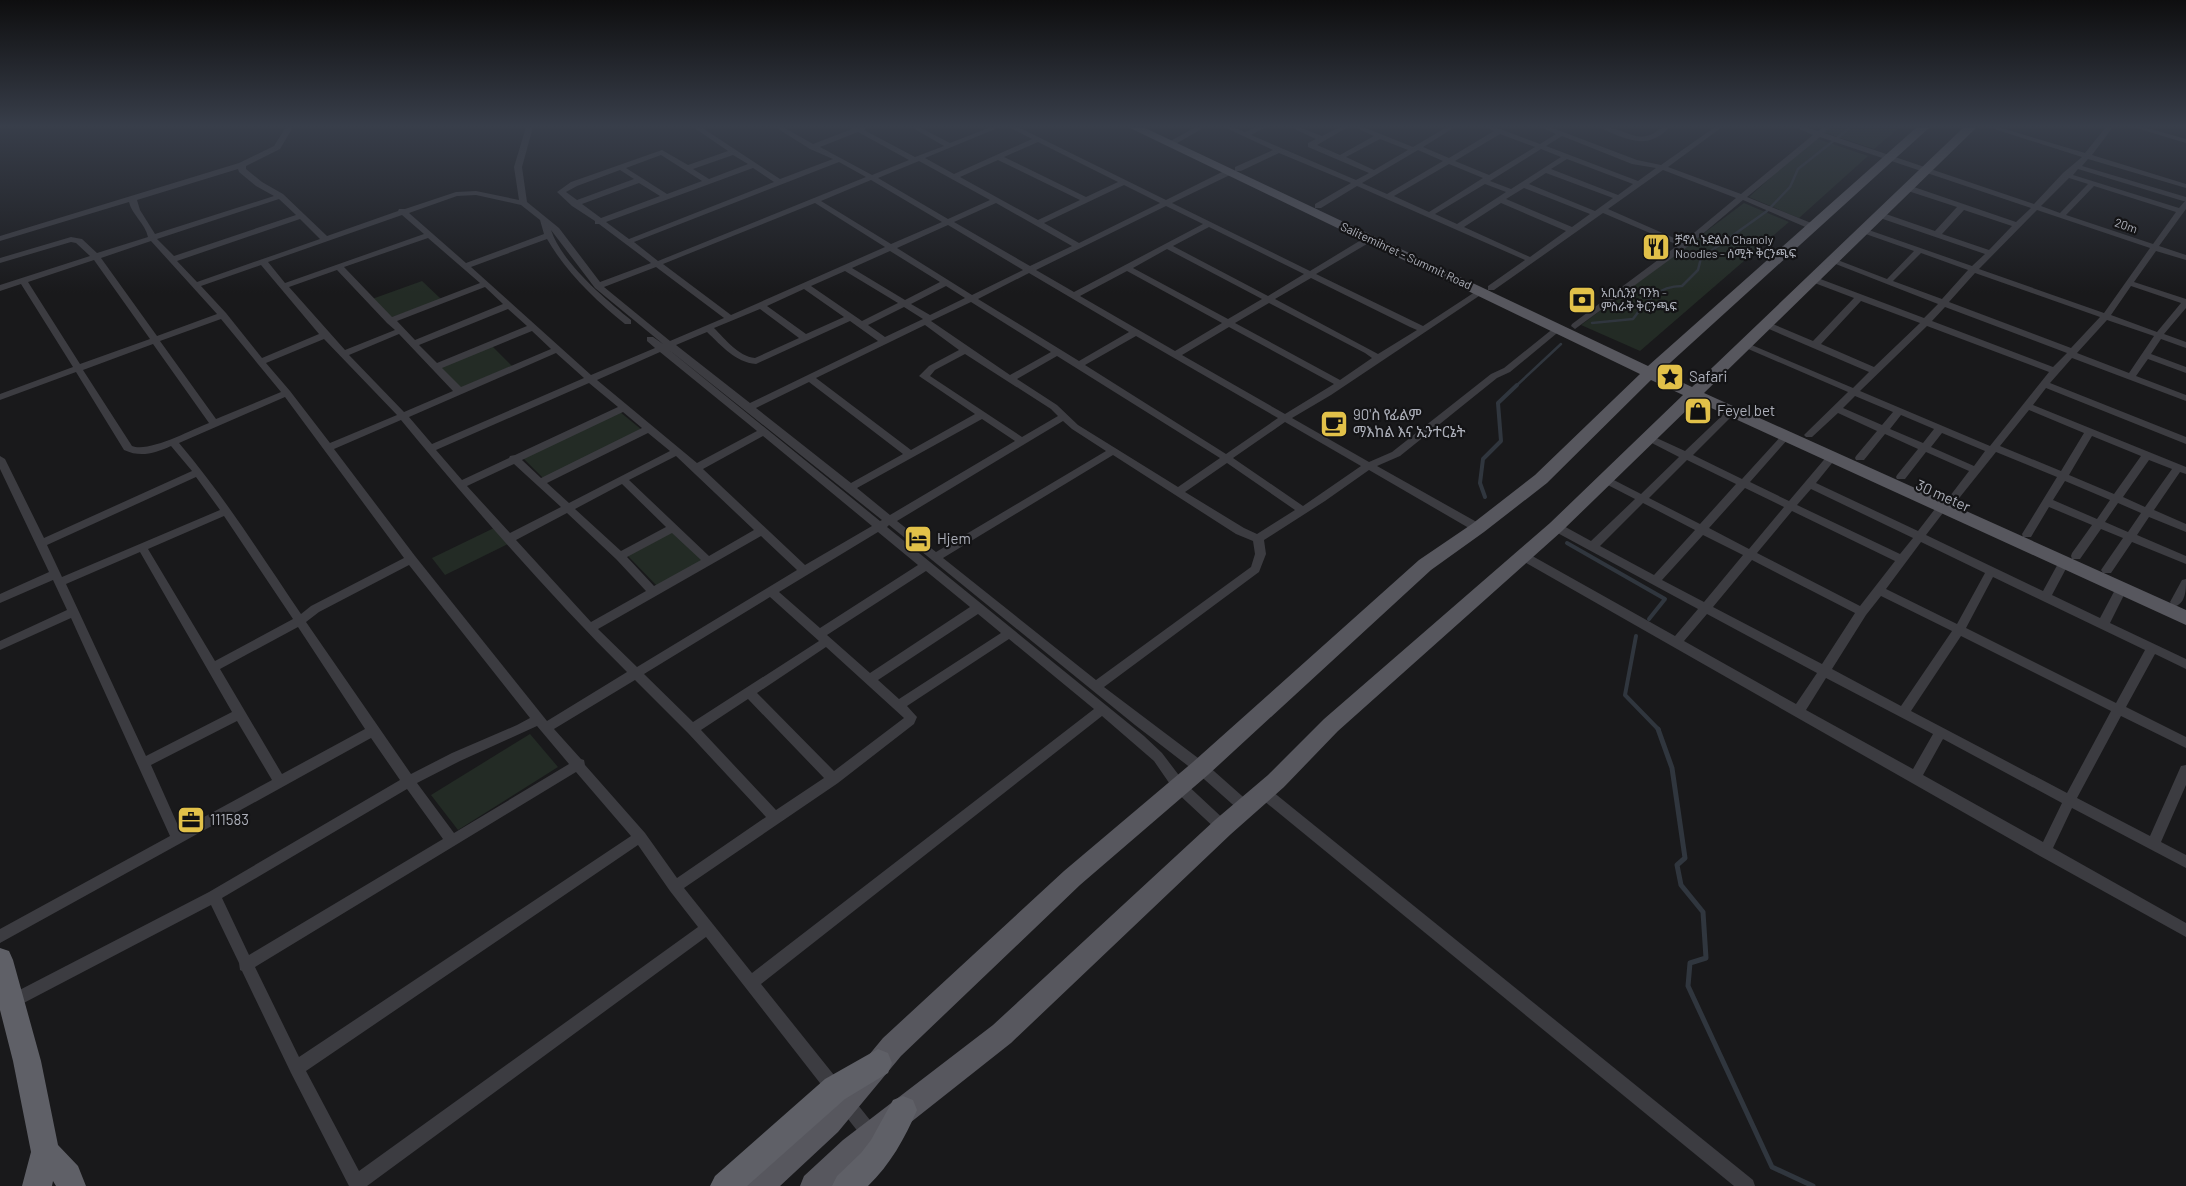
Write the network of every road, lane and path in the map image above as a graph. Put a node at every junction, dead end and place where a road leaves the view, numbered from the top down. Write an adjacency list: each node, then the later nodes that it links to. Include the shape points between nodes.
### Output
1 (188, 182): 46 (street)
2 (259, 182): 41 (street)
3 (520, 182): 52 (street)
4 (580, 182): 53 (street, via 562,189 561,194)
5 (633, 182): 53 (street)
6 (643, 182): 42 (street)
7 (703, 182): 42 (street)
8 (781, 182): 81 (street)
9 (858, 182): 47 (street)
10 (880, 182): 66 (street)
11 (963, 182): 50 (street)
12 (1049, 182): 48 (street)
13 (1124, 182): 48 (street); 51 (street)
14 (1207, 182): 51 (street)
15 (1258, 182): 78 (main road, Salitemihret - Summit Road)
16 (1262, 182): 55 (main road)
17 (1353, 182): 34 (street)
18 (1360, 182): 34 (street)
19 (1414, 182): 44 (street)
20 (1482, 182): 60 (street)
21 (1491, 182): 40 (street)
22 (1528, 182): 37 (street)
23 (1579, 182): 45 (street)
24 (1635, 182): 35 (street)
25 (1702, 182): 43 (street)
26 (1759, 182): 43 (street)
27 (1862, 182): 70 (main road)
28 (1914, 182): 39 (main road)
29 (1960, 182): 57 (street, 20m)
30 (2059, 182): 57 (street)
31 (2087, 182): 36 (street)
32 (2122, 182): 54 (street)
33 (2174, 182): 38 (street)
34 (1357, 184): 44 (street); 55 (street)
35 (1639, 184): 45 (street)
36 (2092, 184): 54 (street); 63 (street)
37 (1524, 185): 40 (street); 59 (street)
38 (2186, 186)
39 (1908, 188): 56 (street); 61 (main road)
40 (1512, 192): 49 (street)
41 (280, 196): 62 (street); 77 (street)
42 (665, 196): 65 (street)
43 (1741, 197): 70 (street); 82 (street)
44 (1387, 198): 60 (street)
45 (1620, 198): 59 (street)
46 (133, 200): 77 (street, via 136,210 152,231); 79 (street)
47 (815, 200): 85 (street); 96 (street)
48 (1086, 200): 67 (street)
49 (1501, 200): 71 (street); 73 (street)
50 (996, 201): 66 (street); 67 (street)
51 (1165, 202): 68 (street); 83 (street)
52 (523, 203): 58 (street, via 465,192); 64 (street)
53 (574, 204): 65 (street)
54 (2184, 204): 86 (street)
55 (1318, 206): 115 (main road)
56 (1963, 206): 69 (street); 76 (street)
57 (2034, 207): 63 (street, 20m); 69 (street)
58 (402, 211): 74 (street); 80 (street)
59 (1599, 212): 73 (street); 82 (street)
60 (1429, 214): 71 (street)
61 (1880, 215): 72 (main road); 76 (street)
62 (301, 216): 80 (street); 91 (street)
63 (2061, 216): 86 (street, 20m)
64 (544, 221): 75 (street); 112 (street, via 556,230)
65 (598, 222): 81 (street)
66 (947, 223): 85 (street); 101 (street)
67 (1038, 223): 83 (street)
68 (1209, 224): 84 (street); 103 (street)
69 (2017, 225): 88 (street)
70 (1813, 227): 164 (main road)
71 (1458, 228): 92 (street)
72 (1863, 230): 87 (street); 95 (main road)
73 (1573, 231): 92 (street)
74 (429, 235): 97 (street); 98 (street)
75 (549, 235): 97 (street); 151 (street, via 590,290 608,307)
76 (1936, 235): 88 (street)
77 (152, 238): 89 (street); 91 (street)
78 (1369, 238): 103 (street); 115 (main road, Salitemihret - Summit Road)
79 (0, 239)
80 (325, 239): 94 (street)
81 (627, 242): 96 (street)
82 (1684, 245): 135 (street)
83 (1079, 246): 101 (street)
84 (1168, 246): 100 (street); 119 (street)
85 (890, 248): 99 (street); 107 (street)
86 (2155, 248): 90 (street, 20m); 108 (street)
87 (1919, 250): 102 (street); 106 (street)
88 (1990, 253): 102 (street)
89 (96, 256): 93 (street, via 79,241 71,239); 105 (street); 145 (street)
90 (2186, 258)
91 (171, 260): 110 (street)
92 (1531, 260): 115 (street)
93 (0, 261)
94 (262, 261): 110 (street); 111 (street)
95 (1832, 261): 104 (main road); 106 (street)
96 (657, 264): 112 (street); 128 (street)
97 (465, 266): 109 (street)
98 (338, 267): 111 (street); 130 (street)
99 (846, 268): 113 (street); 122 (street)
100 (1126, 268): 116 (street); 132 (street)
101 (1029, 270): 116 (street); 118 (street)
102 (1973, 270): 121 (street); 127 (street)
103 (1310, 274): 119 (street); 138 (street)
104 (1815, 280): 117 (street); 133 (main road)
105 (23, 281): 114 (street); 163 (street)
106 (1888, 282): 121 (street)
107 (946, 283): 118 (street); 122 (street)
108 (2129, 283): 120 (street); 127 (street)
109 (486, 284): 123 (street); 130 (street)
110 (195, 285): 125 (street)
111 (283, 286): 142 (street)
112 (598, 286): 151 (street)
113 (805, 286): 124 (street); 126 (street)
114 (0, 288)
115 (1492, 291): 135 (main road, Salitemihret - Summit Road); 138 (street); 139 (main road, Salitemihret - Summit Road)
116 (1073, 296): 141 (street)
117 (1860, 297): 131 (street); 149 (street)
118 (970, 299): 129 (street); 154 (street)
119 (1268, 299): 132 (street); 159 (street)
120 (2186, 302): 143 (street)
121 (1944, 303): 131 (street); 155 (street)
122 (904, 304): 129 (street); 134 (street)
123 (509, 305): 136 (street); 147 (street)
124 (760, 305): 128 (street); 144 (street)
125 (223, 315): 145 (street); 160 (street)
126 (851, 317): 134 (street); 144 (street)
127 (2105, 317): 143 (street); 155 (street)
128 (730, 318): 137 (street)
129 (928, 320): 146 (street); 153 (street)
130 (390, 321): 140 (street)
131 (1926, 322): 166 (street); 167 (street)
132 (1229, 323): 157 (street); 172 (street)
133 (1765, 324): 148 (main road); 149 (street)
134 (862, 325): 146 (street)
135 (1575, 326): 164 (main road, Salitemihret - Summit Road)
136 (533, 328): 152 (street); 162 (street)
137 (708, 328): 144 (street, via 751,362); 151 (street)
138 (1423, 329): 159 (street)
139 (1558, 329): 164 (main road, Salitemihret - Summit Road); 216 (street, via 1396,454)
140 (400, 331): 147 (street); 156 (street)
141 (1136, 332): 157 (street); 161 (street)
142 (325, 335): 156 (street); 160 (street)
143 (2160, 335): 150 (street); 158 (street)
144 (805, 338)
145 (154, 339): 163 (street); 190 (street)
146 (885, 341): 170 (street)
147 (412, 344): 162 (street)
148 (1744, 345): 174 (main road); 176 (street)
149 (1815, 345): 166 (street)
150 (2186, 345)
151 (666, 346): 169 (street); 182 (street); 194 (street)
152 (558, 349): 169 (street); 175 (street)
153 (965, 350): 171 (street); 186 (street, via 924,376)
154 (1057, 352): 161 (street); 171 (street)
155 (2072, 353): 167 (street); 168 (street)
156 (344, 354): 187 (street)
157 (1175, 355): 189 (street)
158 (2146, 355): 165 (street); 168 (street)
159 (1379, 359): 172 (street)
160 (260, 362): 177 (street)
161 (1078, 365): 212 (street)
162 (435, 367): 175 (street)
163 (79, 368): 178 (street); 199 (street, via 128,448 137,452 155,449)
164 (1653, 369): 174 (main road); 245 (main road, via 1541,479)
165 (2186, 370)
166 (1875, 371): 176 (street)
167 (2055, 371): 173 (street)
168 (2131, 377): 179 (street)
169 (589, 378): 181 (street); 203 (street)
170 (810, 378): 182 (street); 208 (street)
171 (1010, 379): 188 (street)
172 (1340, 384): 189 (street)
173 (2044, 384): 180 (street); 200 (street)
174 (1696, 389): 185 (main road, 30 meter); 196 (main road, 30 meter); 197 (main road)
175 (459, 391): 187 (street)
176 (1854, 392): 183 (street); 184 (street)
177 (287, 393): 190 (street); 202 (street)
178 (0, 396)
179 (2186, 398)
180 (2026, 406): 195 (street); 205 (street)
181 (624, 408): 192 (street); 211 (street)
182 (748, 408): 229 (street)
183 (1837, 409): 193 (street); 196 (street)
184 (1899, 411): 191 (street); 193 (street)
185 (1731, 412): 198 (main road, 30 meter); 210 (street)
186 (981, 415): 201 (street); 208 (street)
187 (402, 416): 202 (street); 203 (street)
188 (1065, 416): 201 (street); 206 (street, via 1068,423)
189 (1285, 418): 212 (street); 216 (street)
190 (214, 423): 199 (street)
191 (1940, 428): 204 (street); 205 (street)
192 (647, 429): 207 (street); 225 (street)
193 (1884, 430): 204 (street); 214 (street)
194 (763, 432): 217 (street); 242 (street)
195 (2090, 432): 209 (street); 221 (street)
196 (1809, 436): 214 (main road, 30 meter)
197 (1647, 437): 210 (street); 223 (main road)
198 (1785, 437): 213 (main road, 30 meter); 226 (street)
199 (172, 441): 220 (street)
200 (2186, 441)
201 (1023, 442): 240 (street)
202 (328, 448): 261 (street)
203 (431, 448): 228 (street)
204 (1924, 448): 219 (street); 222 (street)
205 (1993, 448): 219 (street); 221 (street)
206 (1113, 450): 230 (street); 260 (street)
207 (676, 452): 217 (street); 224 (street)
208 (911, 455): 229 (street)
209 (2147, 455): 218 (street); 231 (street)
210 (1686, 456): 226 (street); 232 (street)
211 (514, 458): 225 (street); 228 (street)
212 (1226, 458): 230 (street); 237 (street)
213 (1832, 458): 227 (street); 234 (main road, 30 meter)
214 (1860, 458): 222 (main road, 30 meter)
215 (0, 459): 254 (street)
216 (1368, 466): 237 (street); 245 (street)
217 (696, 468): 248 (street)
218 (2182, 469): 239 (street)
219 (1975, 470): 234 (street)
220 (199, 472): 238 (street); 254 (street)
221 (2062, 476): 231 (street); 233 (street)
222 (1901, 477): 234 (main road, 30 meter)
223 (1604, 479): 232 (street); 243 (main road)
224 (624, 481): 236 (street); 244 (street)
225 (540, 483): 236 (street)
226 (1743, 484): 235 (street); 247 (street)
227 (1809, 484): 235 (street); 250 (street)
228 (460, 485): 252 (street)
229 (850, 488): 240 (street)
230 (1178, 492): 253 (street, via 1240,531)
231 (2117, 498): 239 (street); 241 (street)
232 (1643, 499): 247 (street); 255 (street)
233 (2047, 502): 241 (street); 249 (street)
234 (1947, 504): 249 (main road, 30 meter); 250 (street); 262 (main road)
235 (1790, 506): 257 (street); 263 (street)
236 (568, 509): 252 (street); 258 (street)
237 (1302, 510): 253 (street)
238 (227, 512): 256 (street); 285 (street)
239 (2148, 512): 246 (street); 251 (street)
240 (889, 521): 242 (street); 260 (street)
241 (2099, 524): 251 (street); 262 (street)
242 (878, 527): 266 (street); 268 (street)
243 (1556, 527): 255 (street); 259 (main road)
244 (673, 528): 258 (street); 265 (street)
245 (1478, 528): 314 (main road, via 1425,565)
246 (2186, 528)
247 (1702, 530): 257 (street); 271 (street)
248 (761, 532): 265 (street); 268 (street)
249 (2027, 534): 262 (main road, 30 meter)
250 (1920, 536): 263 (street); 269 (street)
251 (2130, 536): 264 (street); 267 (street)
252 (510, 538): 287 (street)
253 (1258, 538): 299 (street, via 1261,557 1255,569)
254 (40, 544): 270 (street)
255 (1593, 546): 271 (street)
256 (142, 547): 270 (street); 295 (street)
257 (1750, 554): 281 (street); 283 (street)
258 (620, 556): 276 (street)
259 (1523, 556): 291 (street); 321 (main road, via 1331,725)
260 (936, 557): 299 (street)
261 (411, 559): 285 (street, via 315,609); 307 (street)
262 (2070, 559): 267 (main road, 30 meter); 273 (main road); 277 (street)
263 (1902, 560): 274 (street)
264 (2186, 560)
265 (708, 561): 276 (street)
266 (926, 565): 280 (street); 290 (street)
267 (2107, 570): 279 (main road, 30 meter)
268 (804, 571): 275 (street)
269 (1991, 571): 277 (street); 288 (street)
270 (57, 578): 278 (street); 282 (street)
271 (1656, 581): 281 (street)
272 (2186, 583): 279 (street)
273 (2121, 589): 284 (main road); 286 (street)
274 (1879, 590): 283 (street); 288 (street)
275 (771, 591): 290 (street); 297 (street)
276 (653, 592): 287 (street)
277 (2045, 596): 286 (street)
278 (0, 599)
279 (2181, 604)
280 (978, 608): 289 (street); 298 (street)
281 (1705, 608): 291 (street); 296 (street)
282 (74, 612): 292 (street); 312 (street)
283 (1862, 612): 296 (street)
284 (2186, 618)
285 (299, 622): 295 (street); 309 (street)
286 (2103, 624): 293 (street)
287 (590, 628): 297 (street)
288 (1959, 630): 303 (street); 305 (street)
289 (1009, 633): 301 (street); 302 (street)
290 (823, 638): 298 (street); 300 (street)
291 (1676, 643): 304 (street)
292 (0, 646)
293 (2152, 648): 294 (street); 303 (street)
294 (2186, 664)
295 (213, 667): 306 (street)
296 (1823, 671): 304 (street); 305 (street)
297 (635, 672): 307 (street); 308 (street)
298 (868, 680): 301 (street)
299 (1096, 687): 314 (street)
300 (749, 692): 308 (street); 317 (street)
301 (898, 706): 317 (street, via 910,721)
302 (1101, 710): 320 (street, via 1158,757); 339 (street)
303 (2119, 710): 311 (street); 322 (street)
304 (1798, 712): 316 (street)
305 (1903, 713): 310 (street)
306 (240, 714): 312 (street); 318 (street)
307 (542, 723): 313 (street); 319 (street, via 456,757)
308 (692, 729): 324 (street)
309 (372, 730): 318 (street); 319 (street)
310 (1940, 732): 316 (street); 322 (street)
311 (2186, 743)
312 (143, 763): 326 (street)
313 (579, 764): 327 (street); 328 (street)
314 (1201, 768): 320 (main road); 323 (street)
315 (2186, 770): 329 (street)
316 (1915, 777): 330 (street)
317 (833, 779): 324 (street)
318 (279, 781): 326 (street)
319 (408, 782): 328 (street); 333 (street)
320 (1179, 786): 325 (street); 341 (main road, via 1072,878)
321 (1263, 792): 323 (main road); 354 (street)
322 (2069, 801): 329 (street); 330 (street)
323 (1245, 807): 325 (main road)
324 (776, 818): 332 (street)
325 (1223, 827): 344 (main road, via 1002,1034)
326 (177, 837): 336 (street)
327 (640, 837): 332 (street); 342 (street)
328 (452, 841): 338 (street)
329 (2153, 844): 331 (street)
330 (2045, 852): 335 (street)
331 (2186, 862)
332 (675, 887): 334 (street)
333 (214, 896): 338 (street); 340 (street)
334 (707, 928): 339 (street); 347 (street)
335 (2186, 930)
336 (0, 936)
337 (0, 960): 340 (highway)
338 (245, 965): 342 (street)
339 (751, 983): 343 (street)
340 (12, 1002): 346 (highway)
341 (878, 1063): 343 (highway)
342 (296, 1068): 347 (street)
343 (841, 1096): 345 (street); 350 (highway); 351 (main road, via 828,1123)
344 (903, 1110): 345 (highway)
345 (876, 1143): 352 (main road); 353 (highway, via 871,1163)
346 (45, 1152): 348 (highway); 349 (highway, via 68,1176)
347 (358, 1185)
348 (37, 1186)
349 (71, 1186)
350 (725, 1186)
351 (759, 1186)
352 (814, 1186)
353 (847, 1186)
354 (1747, 1186)

